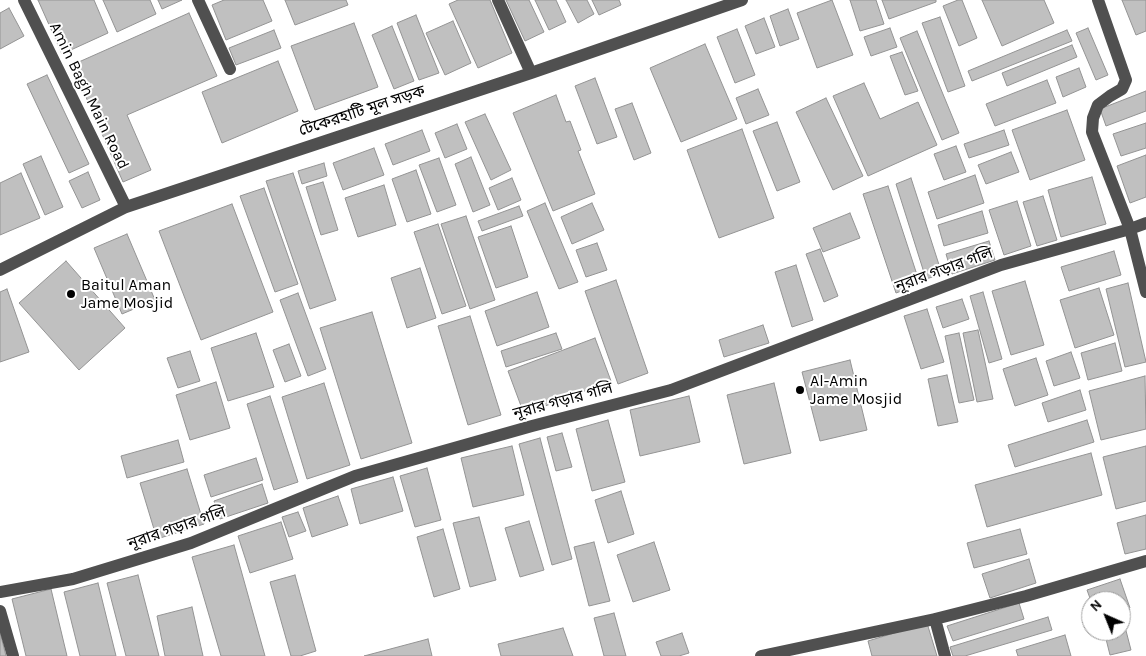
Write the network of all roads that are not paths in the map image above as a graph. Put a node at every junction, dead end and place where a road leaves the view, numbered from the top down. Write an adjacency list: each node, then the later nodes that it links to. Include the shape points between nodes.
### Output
1 (24, 0): 8 (street, Amin Bagh Main Road)
2 (198, 0): 6 (street)
3 (498, 0): 7 (street)
4 (742, 0): 7 (street, টেকেরহাটি মূল সড়ক)
5 (1098, 0): 10 (street, via 1126,80 1122,89 1098,106 1092,132)
6 (230, 68)
7 (531, 72): 8 (street, টেকেরহাটি মূল সড়ক)
8 (126, 207): 11 (street, টেকেরহাটি মূল সড়ক)
9 (1146, 223): 10 (street, নূরার গড়ার গলি)
10 (1130, 229): 12 (street); 14 (street, নূরার গড়ার গলি, via 1001,266 672,390 355,476 191,543 72,580)
11 (0, 270)
12 (1146, 292)
13 (1146, 561): 16 (street)
14 (0, 592)
15 (0, 611): 17 (street)
16 (934, 619): 18 (street); 19 (street)
17 (13, 656)
18 (761, 656)
19 (945, 656)

